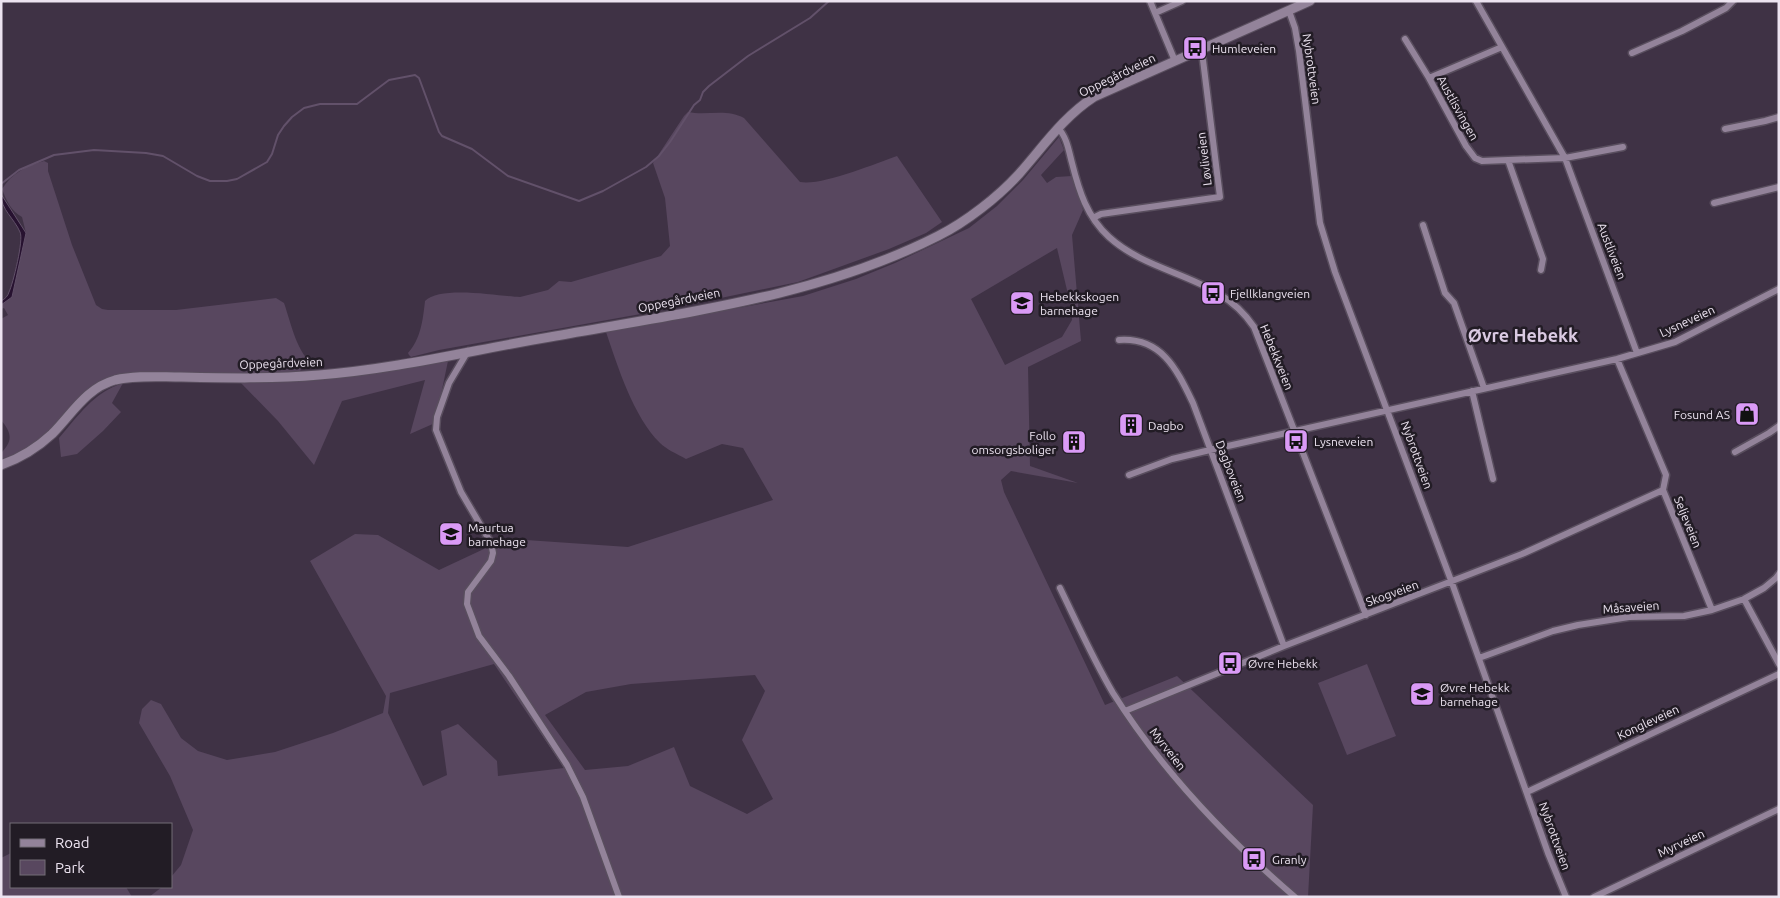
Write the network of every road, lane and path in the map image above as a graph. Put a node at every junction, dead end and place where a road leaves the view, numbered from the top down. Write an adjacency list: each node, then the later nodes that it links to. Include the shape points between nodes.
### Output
1 (1150, 1): 7 (street)
2 (1182, 1): 7 (street)
3 (1310, 1): 6 (main road, Oppegårdveien)
4 (1476, 1): 9 (street, Austliveien)
5 (1733, 1): 11 (street, via 1726,8)
6 (1289, 11): 10 (main road, Oppegårdveien); 32 (street, Nybrottveien, via 1299,51 1320,222 1335,272)
7 (1155, 13): 12 (street)
8 (1405, 39): 13 (street, Austlisvingen)
9 (1502, 47): 13 (street); 18 (street, Austliveien)
10 (1201, 49): 12 (main road, Oppegårdveien); 22 (street, Løvliveien, via 1220,197 1101,214)
11 (1632, 54)
12 (1175, 61): 15 (main road, Oppegårdveien, via 1094,97)
13 (1429, 78): 19 (street, Austlisvingen, via 1475,158 1482,161)
14 (1779, 117): 16 (street)
15 (1058, 128): 22 (street, Hebekkveien, via 1065,138 1080,193); 27 (main road, Oppegårdveien, via 1016,177 991,200 950,229 892,256 788,292)
16 (1725, 129)
17 (1623, 147): 18 (street)
18 (1565, 158): 19 (street, Austlisvingen); 28 (street, Austliveien)
19 (1508, 160): 24 (street, via 1543,259)
20 (1779, 187): 21 (street)
21 (1714, 203)
22 (1093, 218): 34 (street, Hebekkveien, via 1109,237 1125,249 1219,293 1244,313 1257,334)
23 (1423, 225): 30 (street, via 1445,293 1454,302)
24 (1541, 270)
25 (1779, 289): 28 (street, Lysneveien, via 1675,342)
26 (1119, 340): 35 (street, Dagboveien, via 1143,342 1170,361 1193,403)
27 (468, 351): 37 (main road, Oppegårdveien, via 397,366 317,376 118,379 90,392 54,432 32,450); 54 (street, via 449,383 437,417 436,430 461,492 491,543 493,553 491,561 468,592 467,604 479,636 567,765 583,797)
28 (1637, 353): 29 (street, Lysneveien)
29 (1617, 359): 30 (street, Lysneveien); 40 (street, Seljeveien, via 1666,475)
30 (1484, 388): 31 (street, Lysneveien)
31 (1472, 390): 32 (street, Lysneveien); 39 (street)
32 (1388, 409): 34 (street, Lysneveien); 42 (street, Nybrottveien)
33 (1779, 426): 36 (street)
34 (1295, 432): 35 (street, Lysneveien); 46 (street, Hebekkveien)
35 (1210, 450): 38 (street, Lysneveien, via 1172,459); 47 (street, Dagboveien)
36 (1735, 452)
37 (1, 465)
38 (1129, 475)
39 (1493, 480)
40 (1663, 490): 42 (street, Skogveien); 45 (street, Seljeveien)
41 (1779, 574): 44 (street, Måsaveien, via 1764,588)
42 (1452, 583): 46 (street, Skogveien); 48 (street, Nybrottveien)
43 (1060, 588): 51 (street, Myrveien, via 1104,677)
44 (1744, 599): 45 (street, Måsaveien); 49 (street)
45 (1712, 610): 48 (street, Måsaveien, via 1684,616 1629,617 1578,625)
46 (1366, 615): 47 (street, Skogveien)
47 (1284, 646): 51 (street, Skogveien)
48 (1479, 658): 52 (street, Nybrottveien)
49 (1779, 664)
50 (1779, 674): 52 (street, Kongleveien)
51 (1125, 711): 55 (street, Myrveien, via 1195,802)
52 (1527, 792): 56 (street, Nybrottveien)
53 (1779, 809): 57 (street, Myrveien)
54 (619, 897)
55 (1294, 897)
56 (1566, 897)
57 (1594, 897)

